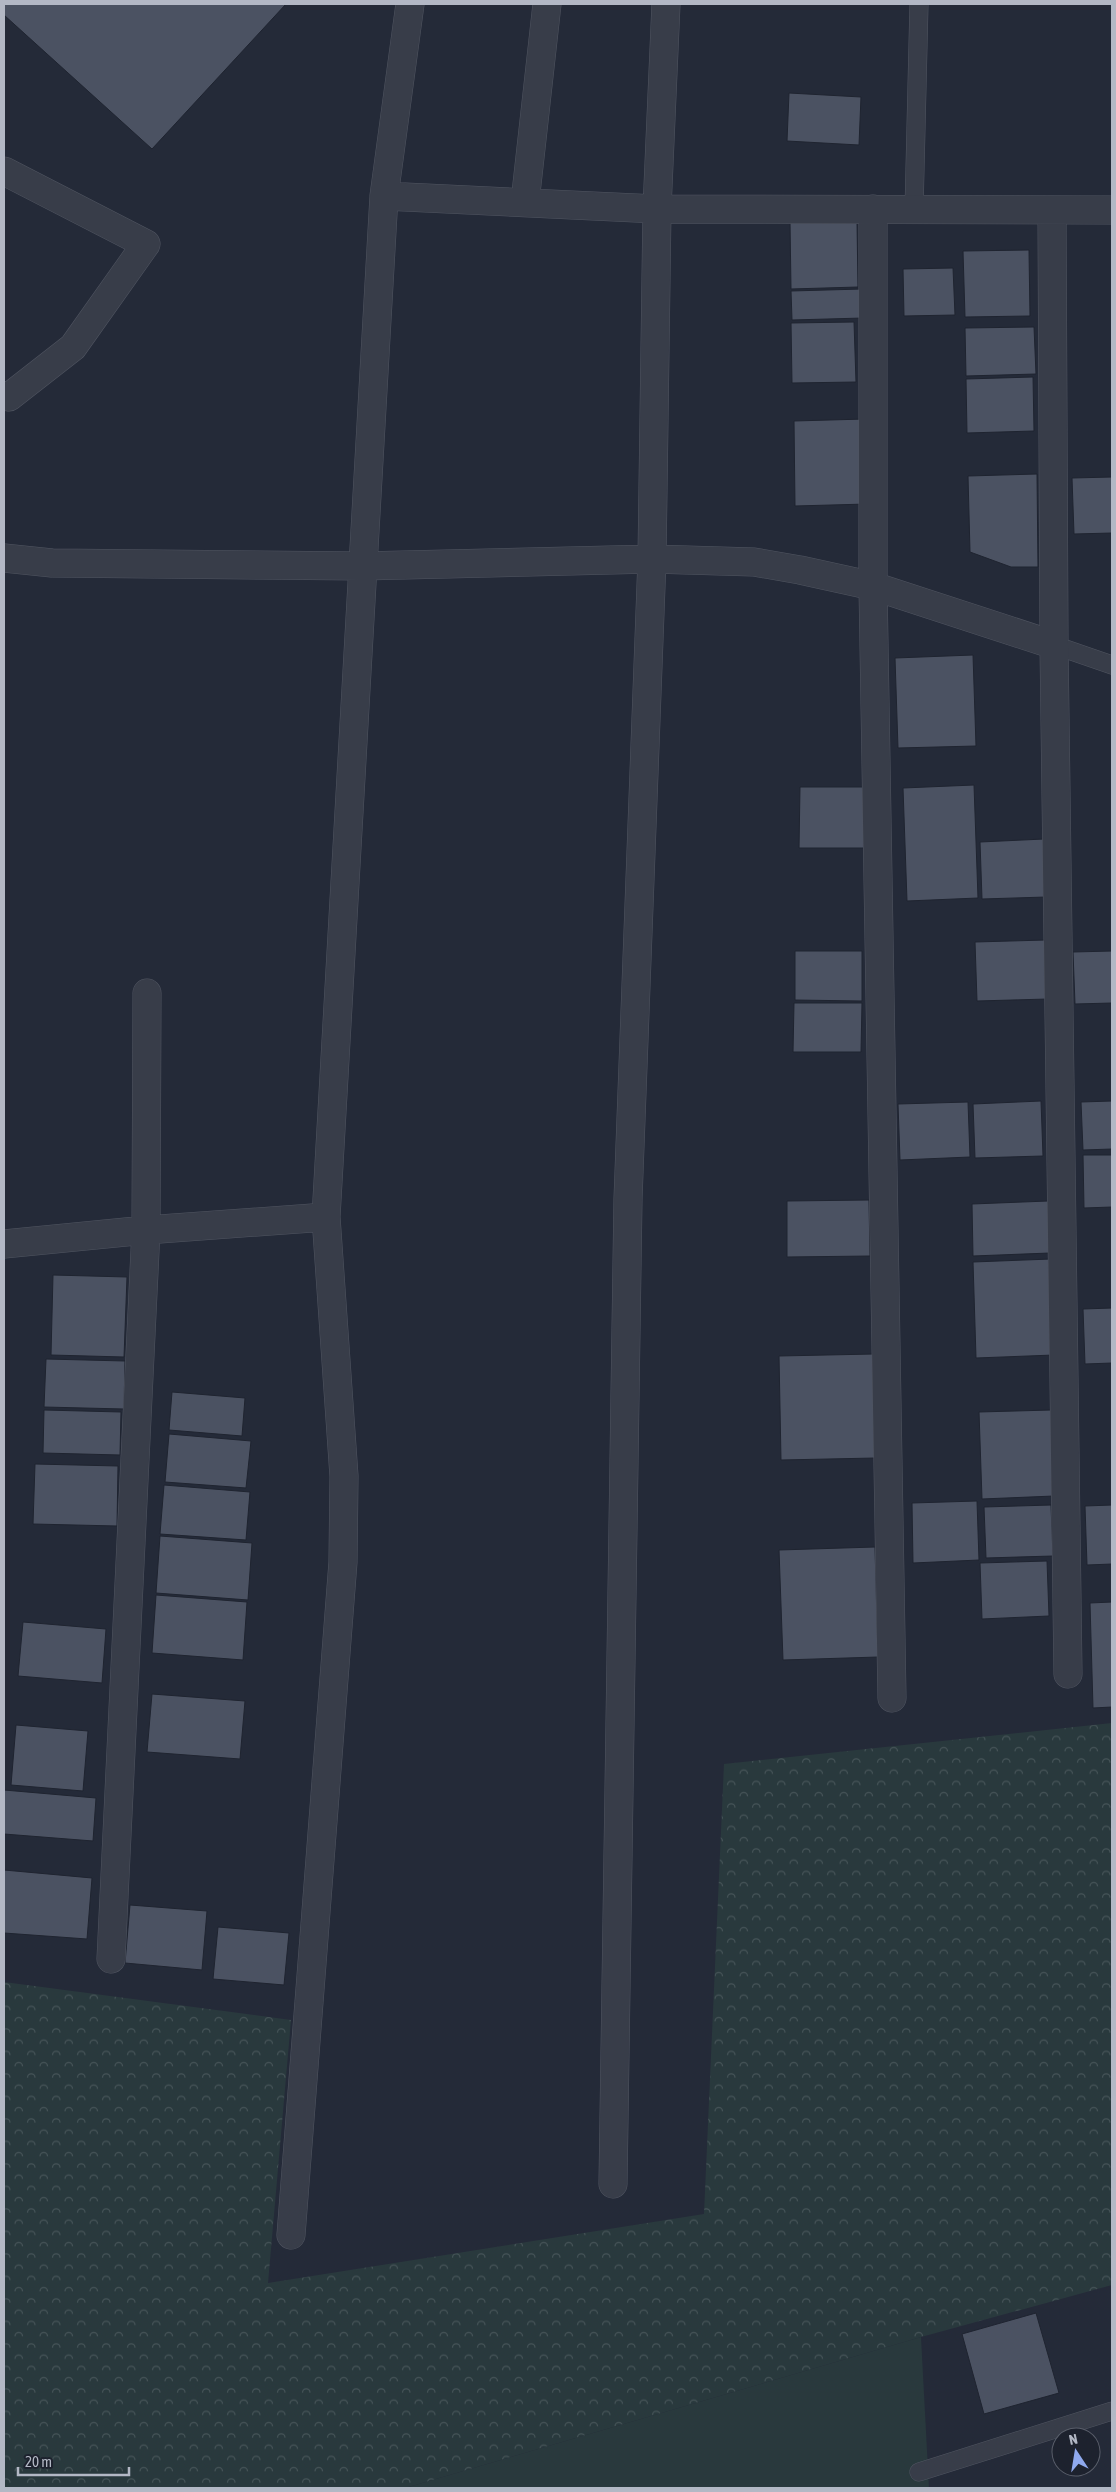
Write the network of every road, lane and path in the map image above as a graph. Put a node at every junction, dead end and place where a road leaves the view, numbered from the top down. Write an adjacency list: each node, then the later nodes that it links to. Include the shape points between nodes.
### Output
1 (410, 4): 6 (street)
2 (547, 4): 7 (street)
3 (666, 4): 8 (street)
4 (919, 4): 10 (lane)
5 (4, 171): 13 (street, via 146,244 73,347 9,397)
6 (384, 196): 7 (street); 16 (street)
7 (525, 202): 8 (street)
8 (657, 209): 9 (street); 15 (street)
9 (873, 210): 10 (street); 17 (street)
10 (914, 210): 12 (street)
11 (1112, 210): 12 (street)
12 (1052, 211): 18 (street)
13 (4, 396)
14 (4, 558): 16 (street, via 52,563)
15 (652, 559): 16 (street); 17 (street, via 754,562); 27 (street, via 628,1198)
16 (362, 566): 21 (street)
17 (873, 586): 18 (street); 25 (street)
18 (1054, 645): 19 (lane); 24 (street)
19 (1112, 665)
20 (147, 993): 22 (street)
21 (326, 1217): 22 (street); 28 (street, via 344,1476 342,1562)
22 (146, 1230): 23 (street); 26 (street)
23 (4, 1244)
24 (1068, 1674)
25 (892, 1698)
26 (111, 1959)
27 (613, 2184)
28 (291, 2235)
29 (1112, 2411): 30 (lane)
30 (919, 2472)

